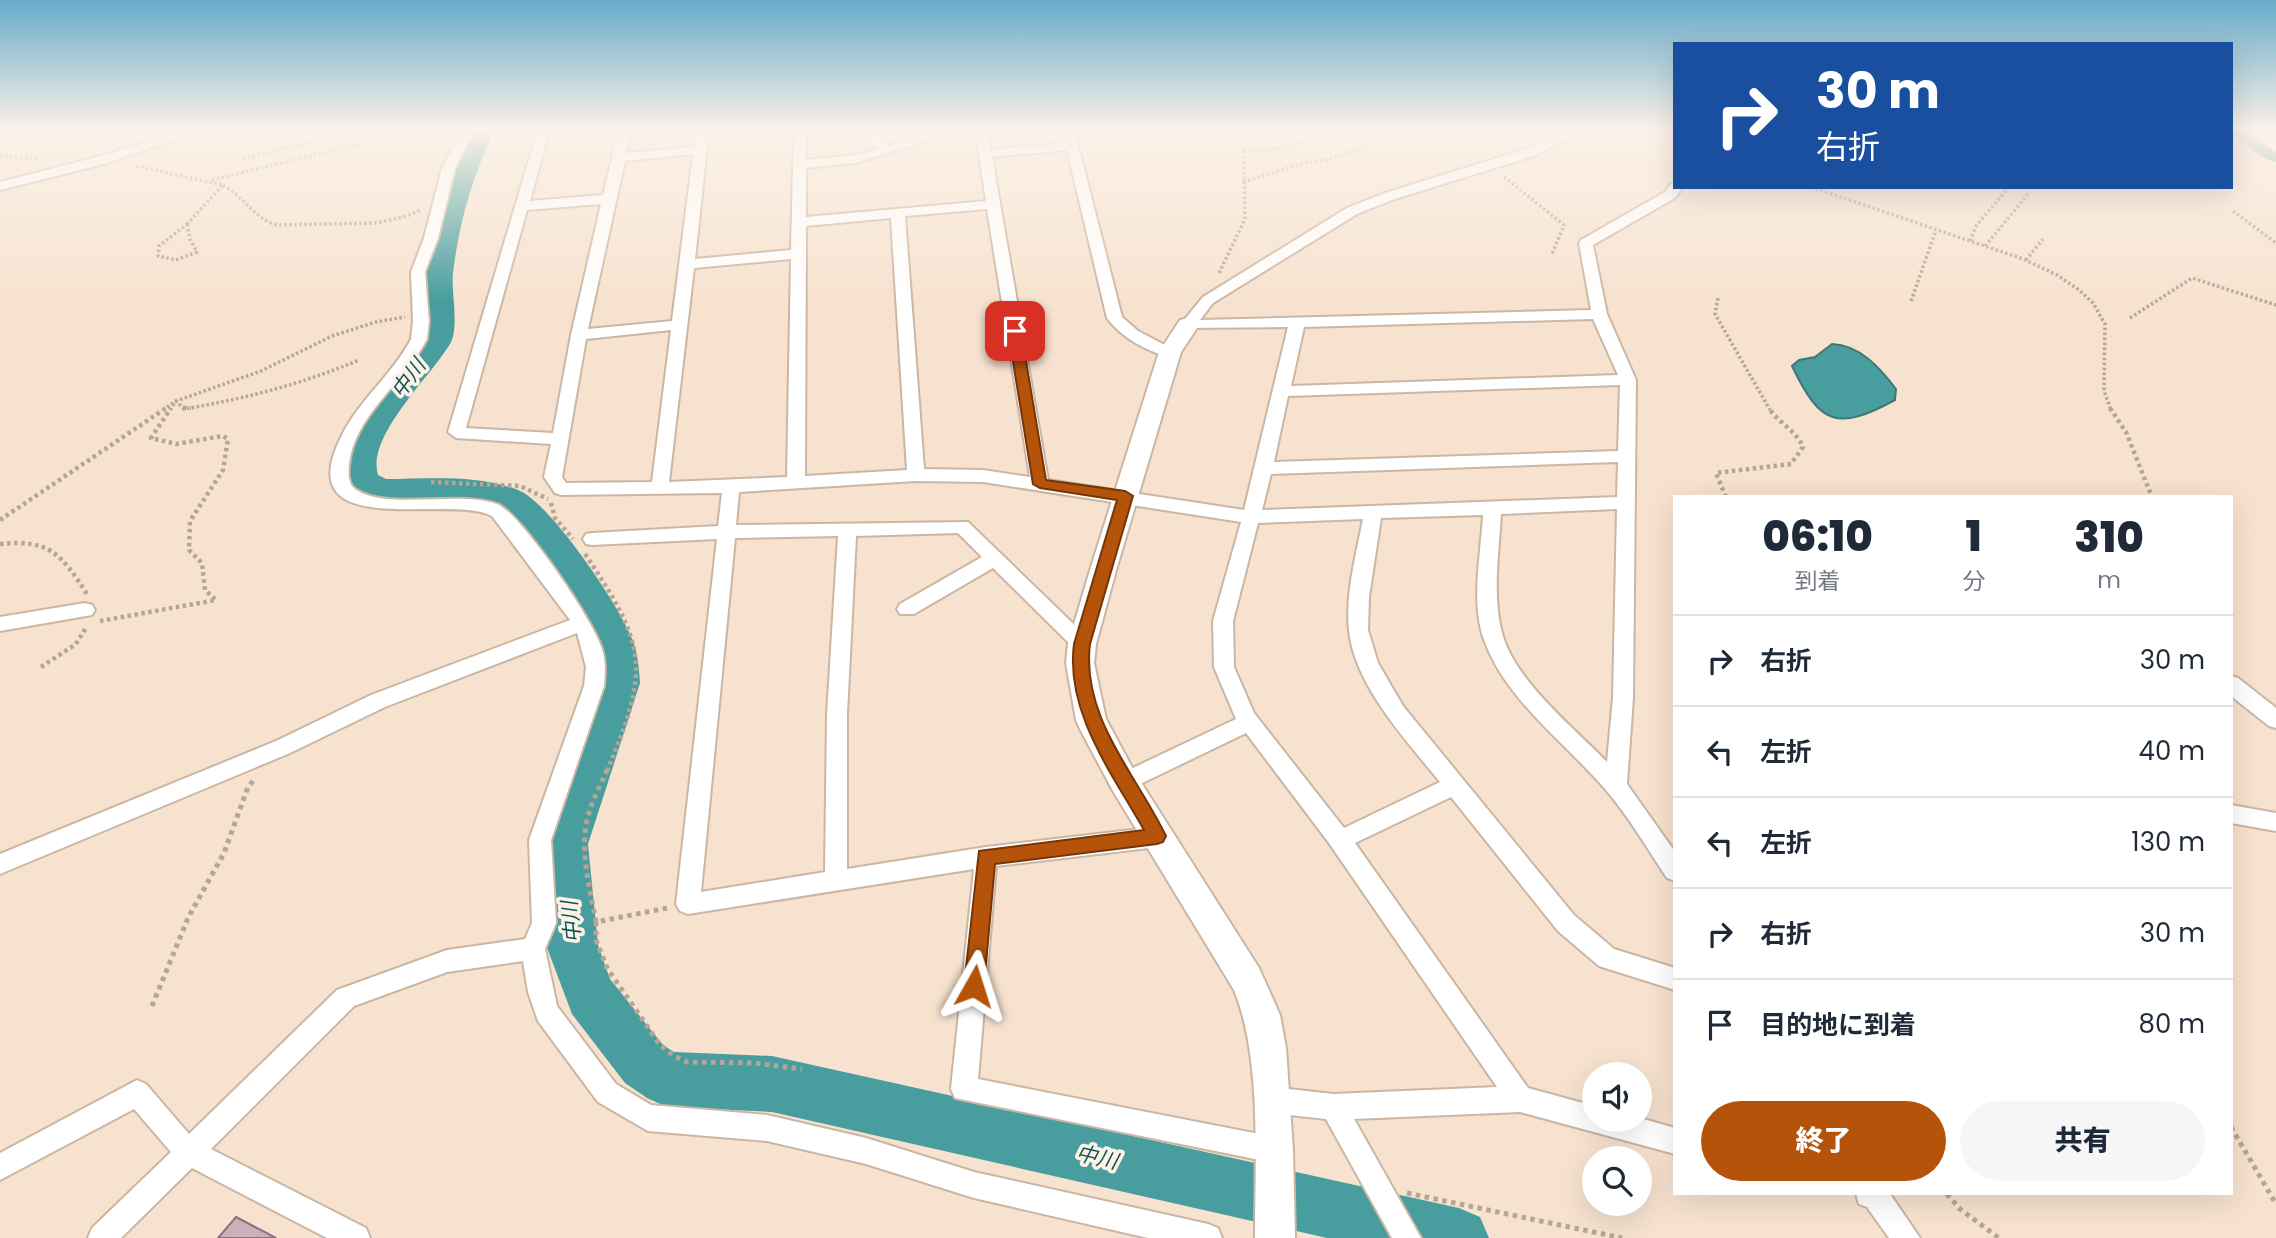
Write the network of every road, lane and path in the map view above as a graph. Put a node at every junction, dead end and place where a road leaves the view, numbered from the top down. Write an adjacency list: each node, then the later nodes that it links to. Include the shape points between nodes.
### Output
1 (221, 187): 24 (path)
2 (227, 187): 20 (path, via 255,214 281,226 406,218)
3 (442, 187): 38 (street, via 432,237 417,276)
4 (527, 187): 19 (street)
5 (612, 187): 17 (street)
6 (696, 187): 33 (street)
7 (799, 187): 23 (street)
8 (991, 187): 18 (street)
9 (1083, 187): 45 (street, via 1115,318 1130,333)
10 (1243, 187): 34 (path, via 1245,217 1216,280)
11 (1420, 187): 34 (street, via 1352,211)
12 (1517, 187): 31 (path, via 1564,225)
13 (1674, 189): 39 (street, via 1586,243)
14 (1817, 189): 25 (path)
15 (2007, 189): 27 (path, via 1976,226)
16 (2029, 193): 29 (path)
17 (609, 199): 19 (street); 44 (street)
18 (994, 204): 22 (street); 56 (street)
19 (522, 206): 50 (street, via 456,432)
20 (420, 209)
21 (2232, 211): 28 (path)
22 (898, 213): 23 (street); 53 (street)
23 (799, 222): 30 (street)
24 (187, 224): 24 (path, via 159,246 158,256 176,260 197,252)
25 (1936, 230): 27 (path); 36 (path)
26 (2043, 239): 32 (path)
27 (1970, 241): 29 (path)
28 (2276, 243)
29 (1985, 246): 32 (path)
30 (799, 254): 33 (street); 55 (street)
31 (1552, 254)
32 (2026, 260): 60 (path, via 2079,290 2101,315 2105,324 2104,391)
33 (687, 264): 43 (street)
34 (1223, 291): 42 (street, via 1208,300)
35 (1718, 298): 59 (path, via 1715,314 1723,330 1776,419 1803,447 1791,464 1716,473)
36 (1911, 301)
37 (2276, 305): 40 (path, via 2192,278)
38 (419, 314): 49 (path, via 332,336 261,371); 75 (street, via 420,337 349,433 340,483 365,502 497,511 574,607)
39 (1600, 314): 41 (street); 47 (street)
40 (2130, 318)
41 (1297, 322): 42 (street); 48 (street)
42 (1188, 325): 45 (street)
43 (680, 326): 44 (street); 58 (street)
44 (579, 335): 50 (street)
45 (1170, 352): 61 (street)
46 (359, 360): 49 (path, via 222,403 184,409)
47 (1628, 380): 48 (street); 51 (street)
48 (1281, 391): 52 (street)
49 (176, 401): 67 (path); 73 (path, via 152,438 156,442 228,439 223,470 190,521 189,550 202,563 205,590 216,600)
50 (560, 439): 58 (street, via 553,477 561,489)
51 (1626, 456): 52 (street); 63 (street)
52 (1264, 468): 66 (street)
53 (916, 475): 55 (street); 56 (street, via 983,476)
54 (432, 482): 62 (path, via 505,483 525,487 538,499)
55 (796, 482): 57 (street)
56 (1040, 484): 61 (street)
57 (731, 487): 58 (street); 69 (street)
58 (660, 488)
59 (1725, 495)
60 (2151, 495)
61 (1125, 496): 66 (street); 76 (street)
62 (553, 499)
63 (1625, 503): 64 (street); 83 (street, via 1623,697)
64 (1492, 509): 65 (street); 83 (street, via 1489,613 1501,655)
65 (1373, 512): 66 (street); 82 (street, via 1361,591 1362,646 1396,712)
66 (1252, 517): 79 (street, via 1223,621 1224,667)
67 (0, 520)
68 (847, 530): 69 (street); 71 (street, via 962,527); 91 (street, via 837,714)
69 (726, 532): 70 (street); 92 (street)
70 (592, 539)
71 (995, 559): 72 (street); 76 (street)
72 (907, 609)
73 (86, 616): 74 (street)
74 (0, 624)
75 (580, 624): 80 (street, via 378,701); 93 (street, via 597,671 540,840 544,923)
76 (1082, 644): 81 (street, via 1080,663 1091,720)
77 (2233, 686): 78 (street)
78 (2276, 720)
79 (1250, 722): 81 (street); 87 (street)
80 (283, 747): 89 (street); 95 (path, via 281,755 248,787 224,853 182,930)
81 (1124, 782): 86 (street)
82 (1455, 785): 87 (street); 94 (street, via 1576,932 1607,958)
83 (1616, 785): 90 (street)
84 (2233, 814): 85 (street)
85 (2276, 822)
86 (1157, 836): 88 (street); 98 (street, via 1247,981 1262,1015)
87 (1340, 840): 97 (street)
88 (986, 857): 91 (street); 105 (street, via 964,1089)
89 (0, 864)
90 (1673, 868)
91 (836, 881): 92 (street)
92 (688, 904): 96 (path, via 596,922 596,940 619,989 660,1045 681,1059)
93 (533, 949): 104 (street, via 447,961 346,998); 114 (street, via 547,1013 607,1093 648,1118 767,1128 866,1151 974,1185)
94 (1673, 978)
95 (152, 1006)
96 (802, 1069)
97 (1520, 1099): 99 (street); 100 (street)
98 (1271, 1100): 99 (street); 105 (street)
99 (1333, 1107): 107 (street)
100 (1582, 1115)
101 (2233, 1130): 110 (path)
102 (1643, 1132): 103 (street)
103 (1673, 1140)
104 (188, 1153): 106 (street, via 137,1093); 112 (street); 113 (street)
105 (1275, 1158): 111 (street)
106 (0, 1167)
107 (1382, 1194): 115 (street); 116 (path)
108 (1875, 1195): 117 (street)
109 (1948, 1195): 118 (path)
110 (2276, 1204)
111 (1275, 1233)
112 (102, 1238)
113 (356, 1238)
114 (1208, 1238)
115 (1407, 1238)
116 (1622, 1238)
117 (1906, 1238)
118 (1999, 1238)

